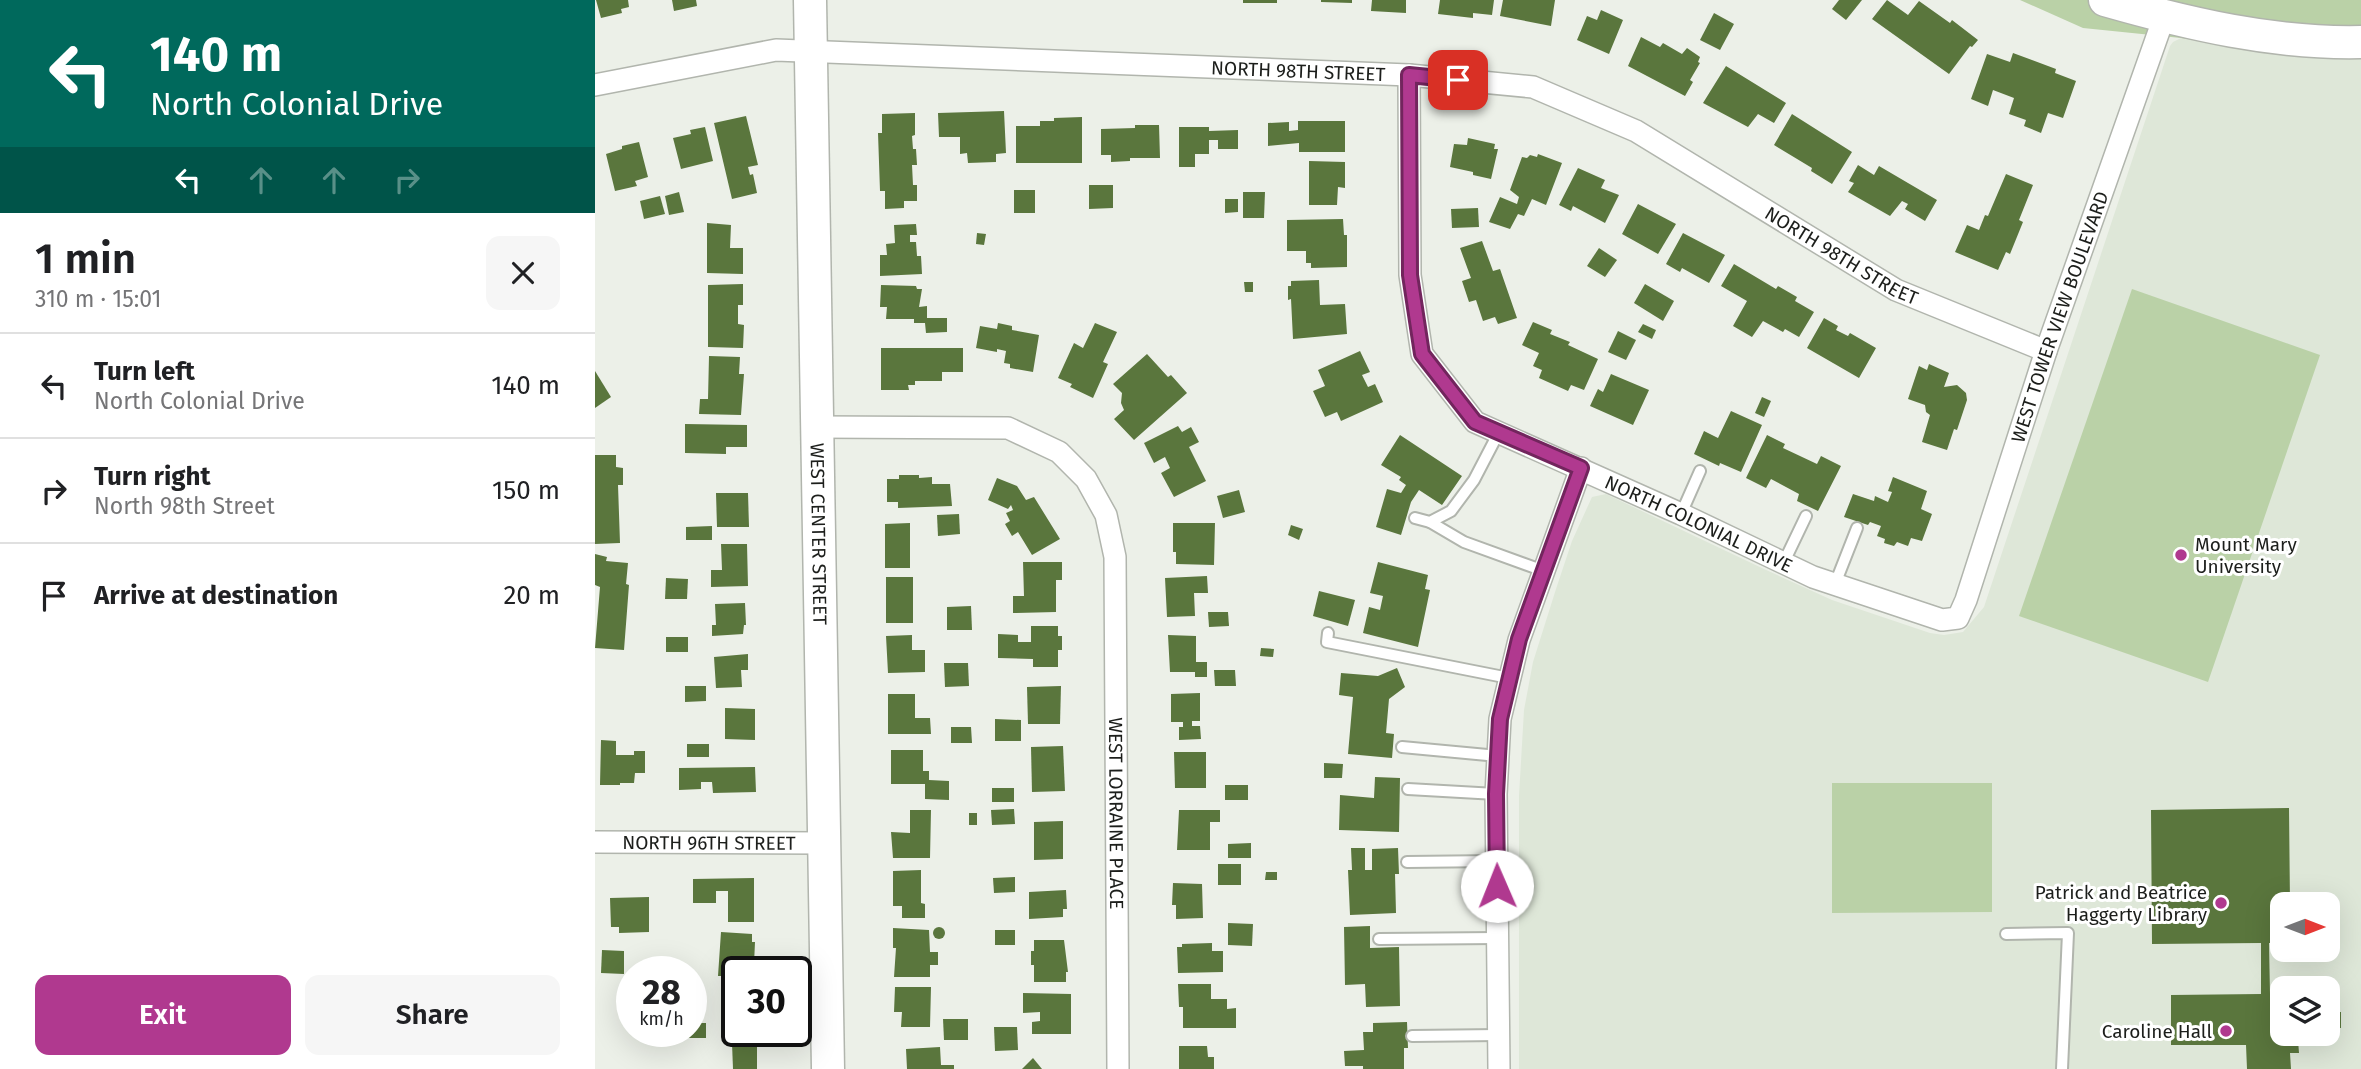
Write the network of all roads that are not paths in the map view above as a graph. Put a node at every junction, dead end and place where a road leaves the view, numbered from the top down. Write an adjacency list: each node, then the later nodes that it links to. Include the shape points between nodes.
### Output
1 (810, 0): 5 (street, WEST CENTER STREET)
2 (2105, 0): 3 (street)
3 (2164, 17): 4 (street, via 2277,38); 8 (street, WEST TOWER VIEW BOULEVARD)
4 (2361, 42)
5 (810, 51): 6 (street, NORTH 98TH STREET); 7 (street, NORTH 98TH STREET, via 776,50); 9 (street, WEST CENTER STREET)
6 (1409, 75): 8 (street, NORTH 98TH STREET, via 1533,87 1636,131 1896,290); 10 (street, NORTH COLONIAL DRIVE, via 1410,275 1422,354 1475,422)
7 (595, 85)
8 (2046, 351): 21 (street, WEST TOWER VIEW BOULEVARD)
9 (818, 427): 29 (street, WEST CENTER STREET); 38 (street, WEST LORRAINE PLACE, via 1008,428 1059,452 1086,479 1106,515 1115,557)
10 (1499, 432): 11 (street, NORTH COLONIAL DRIVE); 16 (lane, via 1474,480 1451,511)
11 (1581, 468): 13 (street, NORTH COLONIAL DRIVE); 19 (street)
12 (1700, 471): 13 (lane)
13 (1681, 514): 18 (street, NORTH COLONIAL DRIVE)
14 (1806, 516): 18 (lane)
15 (1415, 518): 16 (lane)
16 (1430, 522): 19 (lane, via 1464,542)
17 (1857, 528): 20 (lane)
18 (1783, 564): 20 (street, NORTH COLONIAL DRIVE)
19 (1543, 571): 23 (street)
20 (1835, 584): 21 (street, NORTH COLONIAL DRIVE, via 1942,620)
21 (1958, 618)
22 (1328, 633): 23 (lane, via 1327,642 1355,649)
23 (1509, 678): 25 (street)
24 (1402, 747): 25 (lane)
25 (1498, 757): 27 (street)
26 (1408, 789): 27 (lane)
27 (1496, 794): 30 (street)
28 (595, 842): 29 (street, NORTH 96TH STREET)
29 (823, 843): 37 (street, WEST CENTER STREET)
30 (1496, 861): 31 (lane); 33 (street)
31 (1407, 862)
32 (2006, 934): 40 (lane, via 2068,933)
33 (1497, 938): 34 (lane); 35 (street)
34 (1379, 939)
35 (1499, 1035): 36 (lane); 39 (street)
36 (1412, 1036)
37 (828, 1069)
38 (1118, 1069)
39 (1499, 1069)
40 (2062, 1069)

